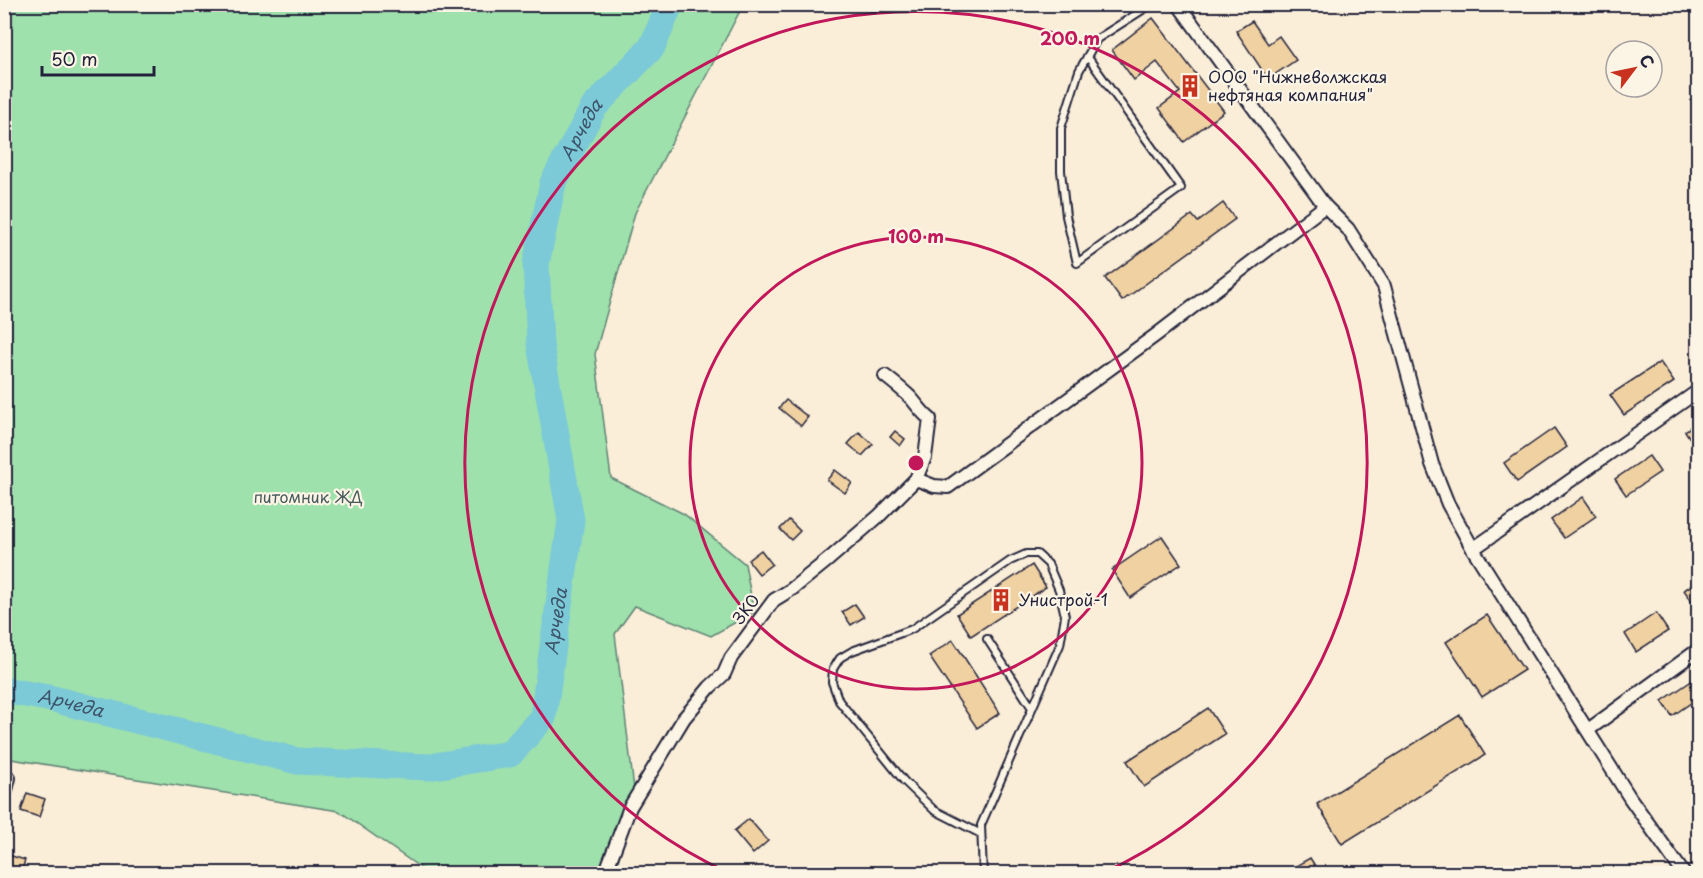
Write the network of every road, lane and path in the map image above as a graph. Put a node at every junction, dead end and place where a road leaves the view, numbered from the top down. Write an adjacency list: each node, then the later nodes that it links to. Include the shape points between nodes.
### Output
1 (1152, 4): 3 (lane, via 1097,39)
2 (1178, 4): 4 (street)
3 (1087, 56): 3 (lane, via 1181,188 1077,262 1066,216 1061,128)
4 (1325, 206): 7 (street, via 948,487); 8 (street, via 1348,229 1384,286 1432,464)
5 (885, 376): 7 (street, ЗКО, via 930,419 926,457)
6 (1698, 391): 8 (street)
7 (916, 479): 16 (street, ЗКО, via 829,560 774,600 757,621 724,674 691,710 663,750 630,807)
8 (1473, 549): 12 (street)
9 (987, 639): 11 (lane)
10 (1698, 651): 12 (street)
11 (1032, 708): 15 (lane, via 989,803); 15 (lane, via 1060,645 1065,616 1048,564 1037,554 1010,561 912,629 852,651 832,669 839,701 904,781 934,810)
12 (1588, 730): 18 (street, via 1630,798)
13 (9, 778): 14 (street)
14 (4, 798)
15 (981, 834): 17 (lane)
16 (605, 873)
17 (983, 873)
18 (1684, 873)

